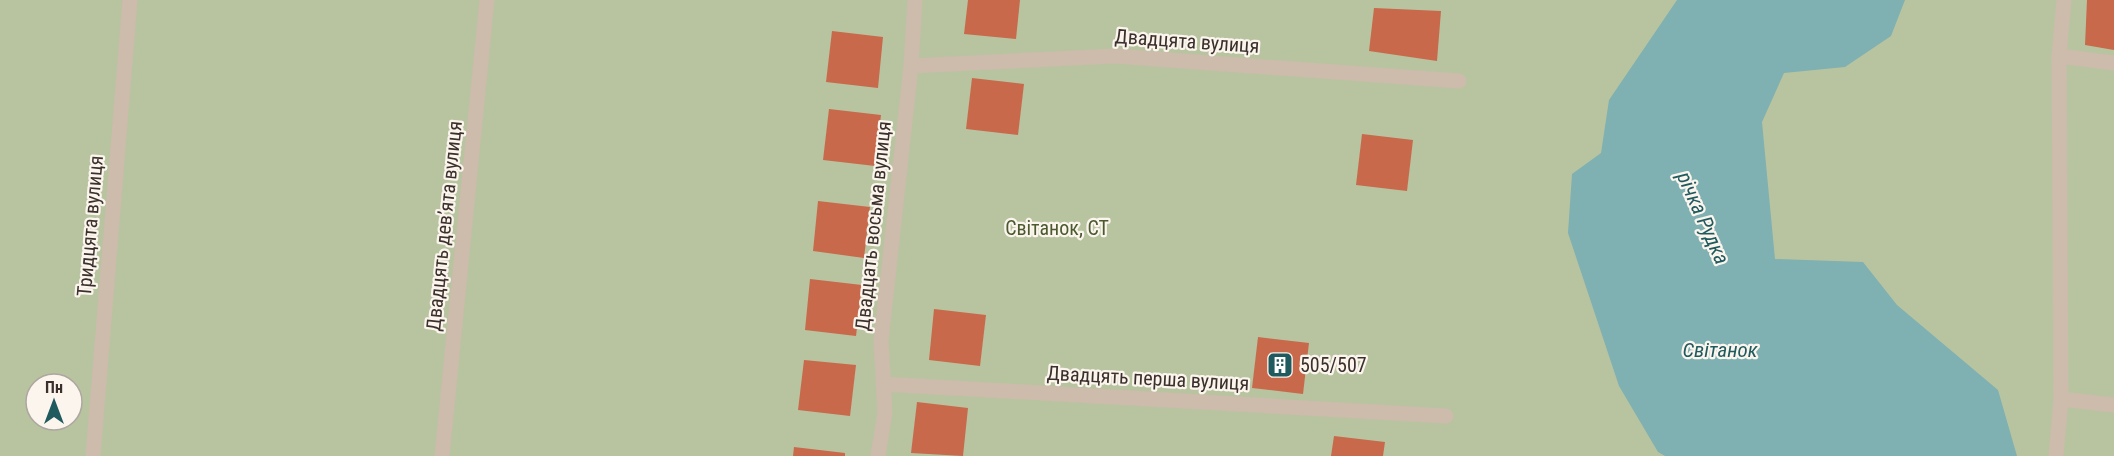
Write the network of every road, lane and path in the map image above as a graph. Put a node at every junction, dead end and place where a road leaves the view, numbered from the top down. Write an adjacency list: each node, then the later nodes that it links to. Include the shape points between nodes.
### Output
1 (130, 0): 13 (street, Тридцята вулиця)
2 (487, 0): 14 (street, Двадцять дев’ята вулиця)
3 (915, 0): 7 (street, Двадцать восьма вулиця)
4 (2064, 0): 5 (street)
5 (2059, 56): 6 (street); 10 (street)
6 (2114, 63)
7 (911, 66): 8 (street, Двадцята вулиця, via 1115,56); 9 (street, Двадцать восьма вулиця, via 881,341)
8 (1459, 81)
9 (884, 384): 12 (street, Двадцять перша вулиця); 15 (street, Двадцать восьма вулиця, via 885,412)
10 (2061, 399): 11 (street); 16 (street)
11 (2114, 405)
12 (1446, 416)
13 (93, 456)
14 (442, 456)
15 (878, 456)
16 (2056, 456)

